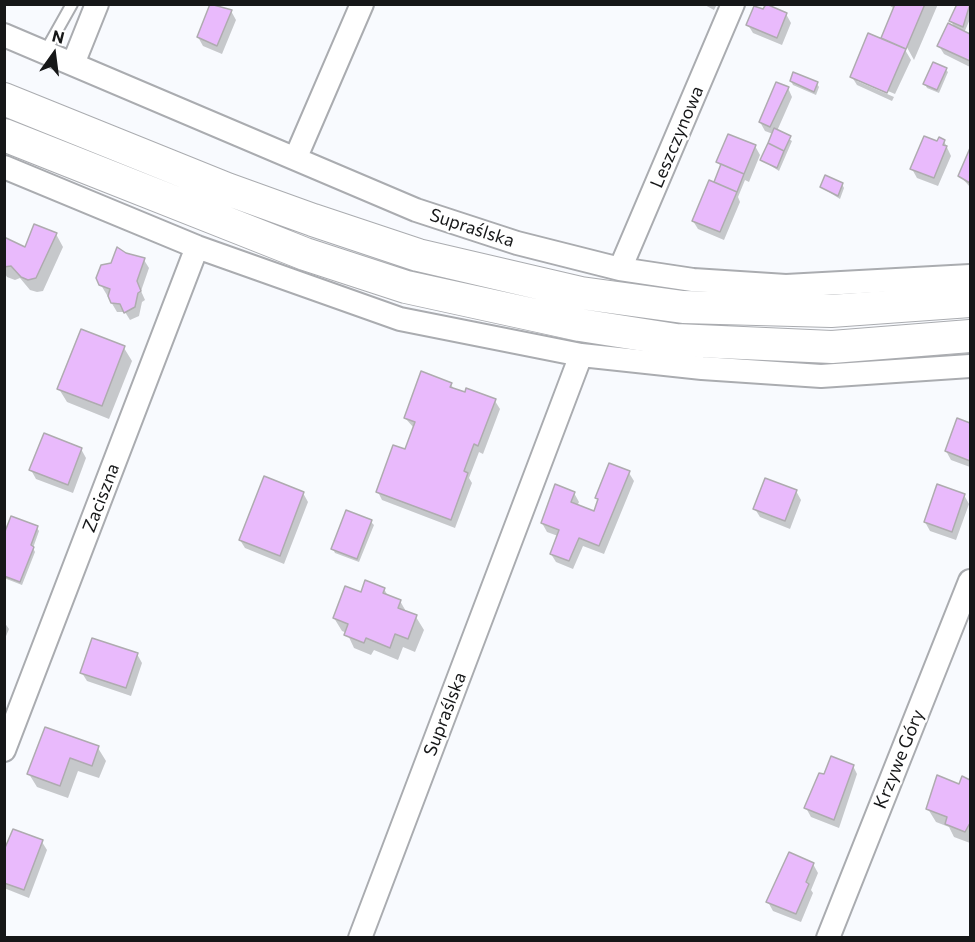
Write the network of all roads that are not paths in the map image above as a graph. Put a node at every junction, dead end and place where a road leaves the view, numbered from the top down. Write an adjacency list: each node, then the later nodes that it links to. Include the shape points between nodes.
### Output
1 (72, 4): 6 (lane)
2 (97, 4): 7 (street)
3 (362, 4): 10 (street)
4 (733, 4): 13 (street, Leszczynowa)
5 (4, 34): 6 (street, Supraślska)
6 (45, 52): 7 (street, Supraślska)
7 (73, 64): 10 (street, Supraślska)
8 (4, 99): 15 (main road, via 313,220 418,255 581,293 683,307 831,311)
9 (4, 135): 16 (main road, via 305,254 406,287 580,325 676,340 832,347)
10 (296, 157): 13 (street, Supraślska, via 416,210 517,243)
11 (4, 167): 12 (street)
12 (197, 247): 17 (street, via 400,320); 20 (street, Zaciszna)
13 (620, 269): 14 (street, Supraślska, via 693,280 786,286)
14 (970, 276)
15 (970, 301)
16 (970, 336)
17 (581, 355): 18 (street, via 821,376); 21 (street, Supraślska)
18 (970, 366)
19 (970, 581): 22 (street, Krzywe Góry)
20 (4, 750)
21 (360, 938)
22 (828, 938)

